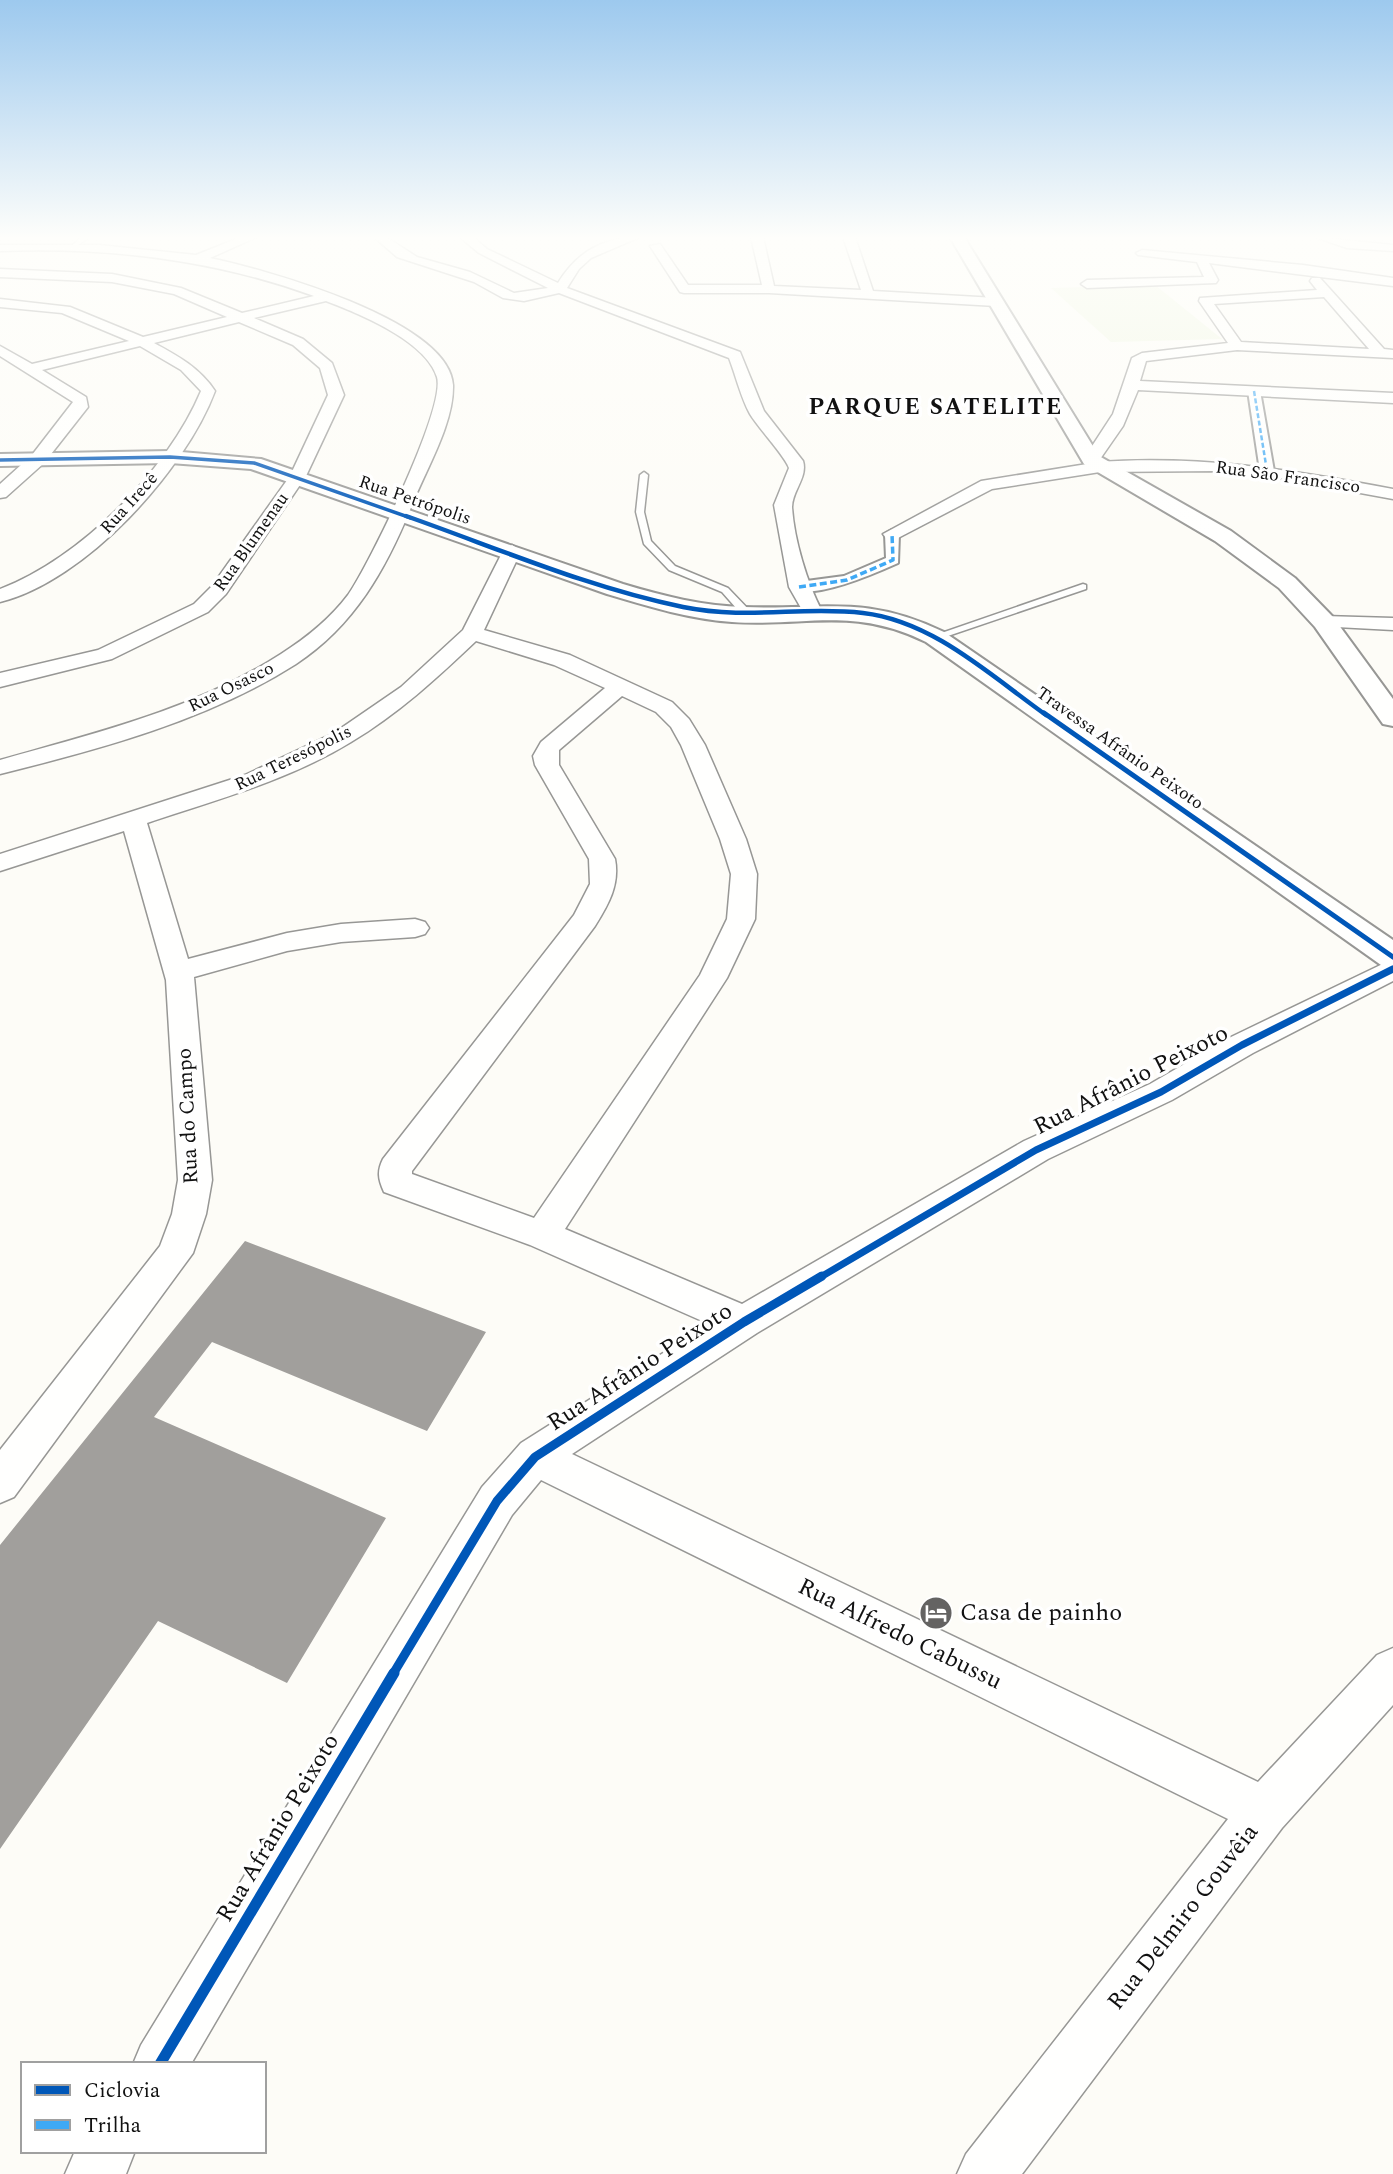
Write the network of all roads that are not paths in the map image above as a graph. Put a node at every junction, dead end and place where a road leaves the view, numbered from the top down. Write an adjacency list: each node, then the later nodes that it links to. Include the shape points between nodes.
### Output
1 (133, 338): 9 (street, Rua Irecê)
2 (150, 338): 9 (street)
3 (290, 338): 23 (street, Rua Blumenau, via 327,366 336,395)
4 (410, 338): 26 (street, Rua Osasco, via 433,355 445,378 442,408)
5 (691, 338): 31 (street, via 735,355 757,411 795,461 797,468 783,505)
6 (1018, 338): 18 (street)
7 (1232, 338): 10 (street)
8 (1372, 338): 12 (street)
9 (139, 341): 13 (street); 17 (street, Rua Irecê, via 197,374 208,391 204,406)
10 (1237, 346): 12 (street); 14 (street, via 1142,356)
11 (0, 350): 13 (street)
12 (1386, 353)
13 (33, 368): 19 (street, via 81,400)
14 (1133, 385): 15 (street); 18 (street, via 1110,439)
15 (1254, 391): 16 (street); 21 (street)
16 (1393, 398)
17 (170, 457): 19 (street, Rua Petrópolis); 23 (street, Rua Petrópolis, via 254,463); 30 (street, Rua Irecê, via 72,560)
18 (1091, 457): 21 (street, Rua São Francisco); 27 (street, Rua São Francisco, via 987,485); 33 (street, via 1241,548 1287,583)
19 (38, 459): 20 (street, Rua Petrópolis); 25 (street)
20 (0, 460)
21 (1267, 471): 24 (street, Rua São Francisco)
22 (644, 475): 32 (lane, via 640,512 647,542 672,568 725,590)
23 (298, 476): 26 (street, Rua Petrópolis); 37 (street, Rua Blumenau, via 219,590 201,608 105,655)
24 (1387, 488)
25 (0, 493)
26 (400, 511): 28 (street, Rua Petrópolis); 40 (street, Rua Osasco, via 360,595 325,632 265,673 162,720)
27 (892, 534): 31 (street, via 893,560)
28 (512, 551): 32 (street, Rua Petrópolis, via 663,603); 35 (street, Rua Teresópolis)
29 (1083, 587): 36 (lane)
30 (0, 596)
31 (806, 599): 32 (street, Rua Petrópolis); 36 (street, Travessa Afrânio Peixoto, via 899,620)
32 (748, 615)
33 (1324, 622): 34 (street); 39 (street)
34 (1393, 624)
35 (472, 633): 38 (street, via 562,660); 41 (street, Rua Teresópolis, via 408,692 342,738 254,780)
36 (935, 637): 44 (street, Travessa Afrânio Peixoto)
37 (0, 680)
38 (622, 685): 47 (street, via 664,707 693,745 744,874 741,919 713,978); 47 (street, via 549,747 545,756 602,859 604,888 585,920 393,1176 397,1182)
39 (1393, 718)
40 (0, 767)
41 (134, 821): 42 (street, Rua Teresópolis); 46 (street, Rua do Campo)
42 (0, 863)
43 (415, 928): 46 (street, via 300,940)
44 (1393, 957)
45 (1393, 969): 48 (street, Rua Afrânio Peixoto, via 1241,1045 1161,1092 1036,1150)
46 (177, 972): 50 (street, Rua do Campo, via 195,1180 189,1214 175,1254)
47 (542, 1235): 48 (street)
48 (744, 1322): 49 (street, Rua Afrânio Peixoto)
49 (535, 1457): 52 (street, Rua Alfredo Cabussu); 53 (street, Rua Afrânio Peixoto, via 497,1501)
50 (0, 1483)
51 (1393, 1671): 52 (street, Rua Delmiro Gouvêia)
52 (1265, 1811): 56 (street, Rua Delmiro Gouvêia)
53 (161, 2062)
54 (106, 2153): 55 (street)
55 (94, 2174)
56 (986, 2174)

